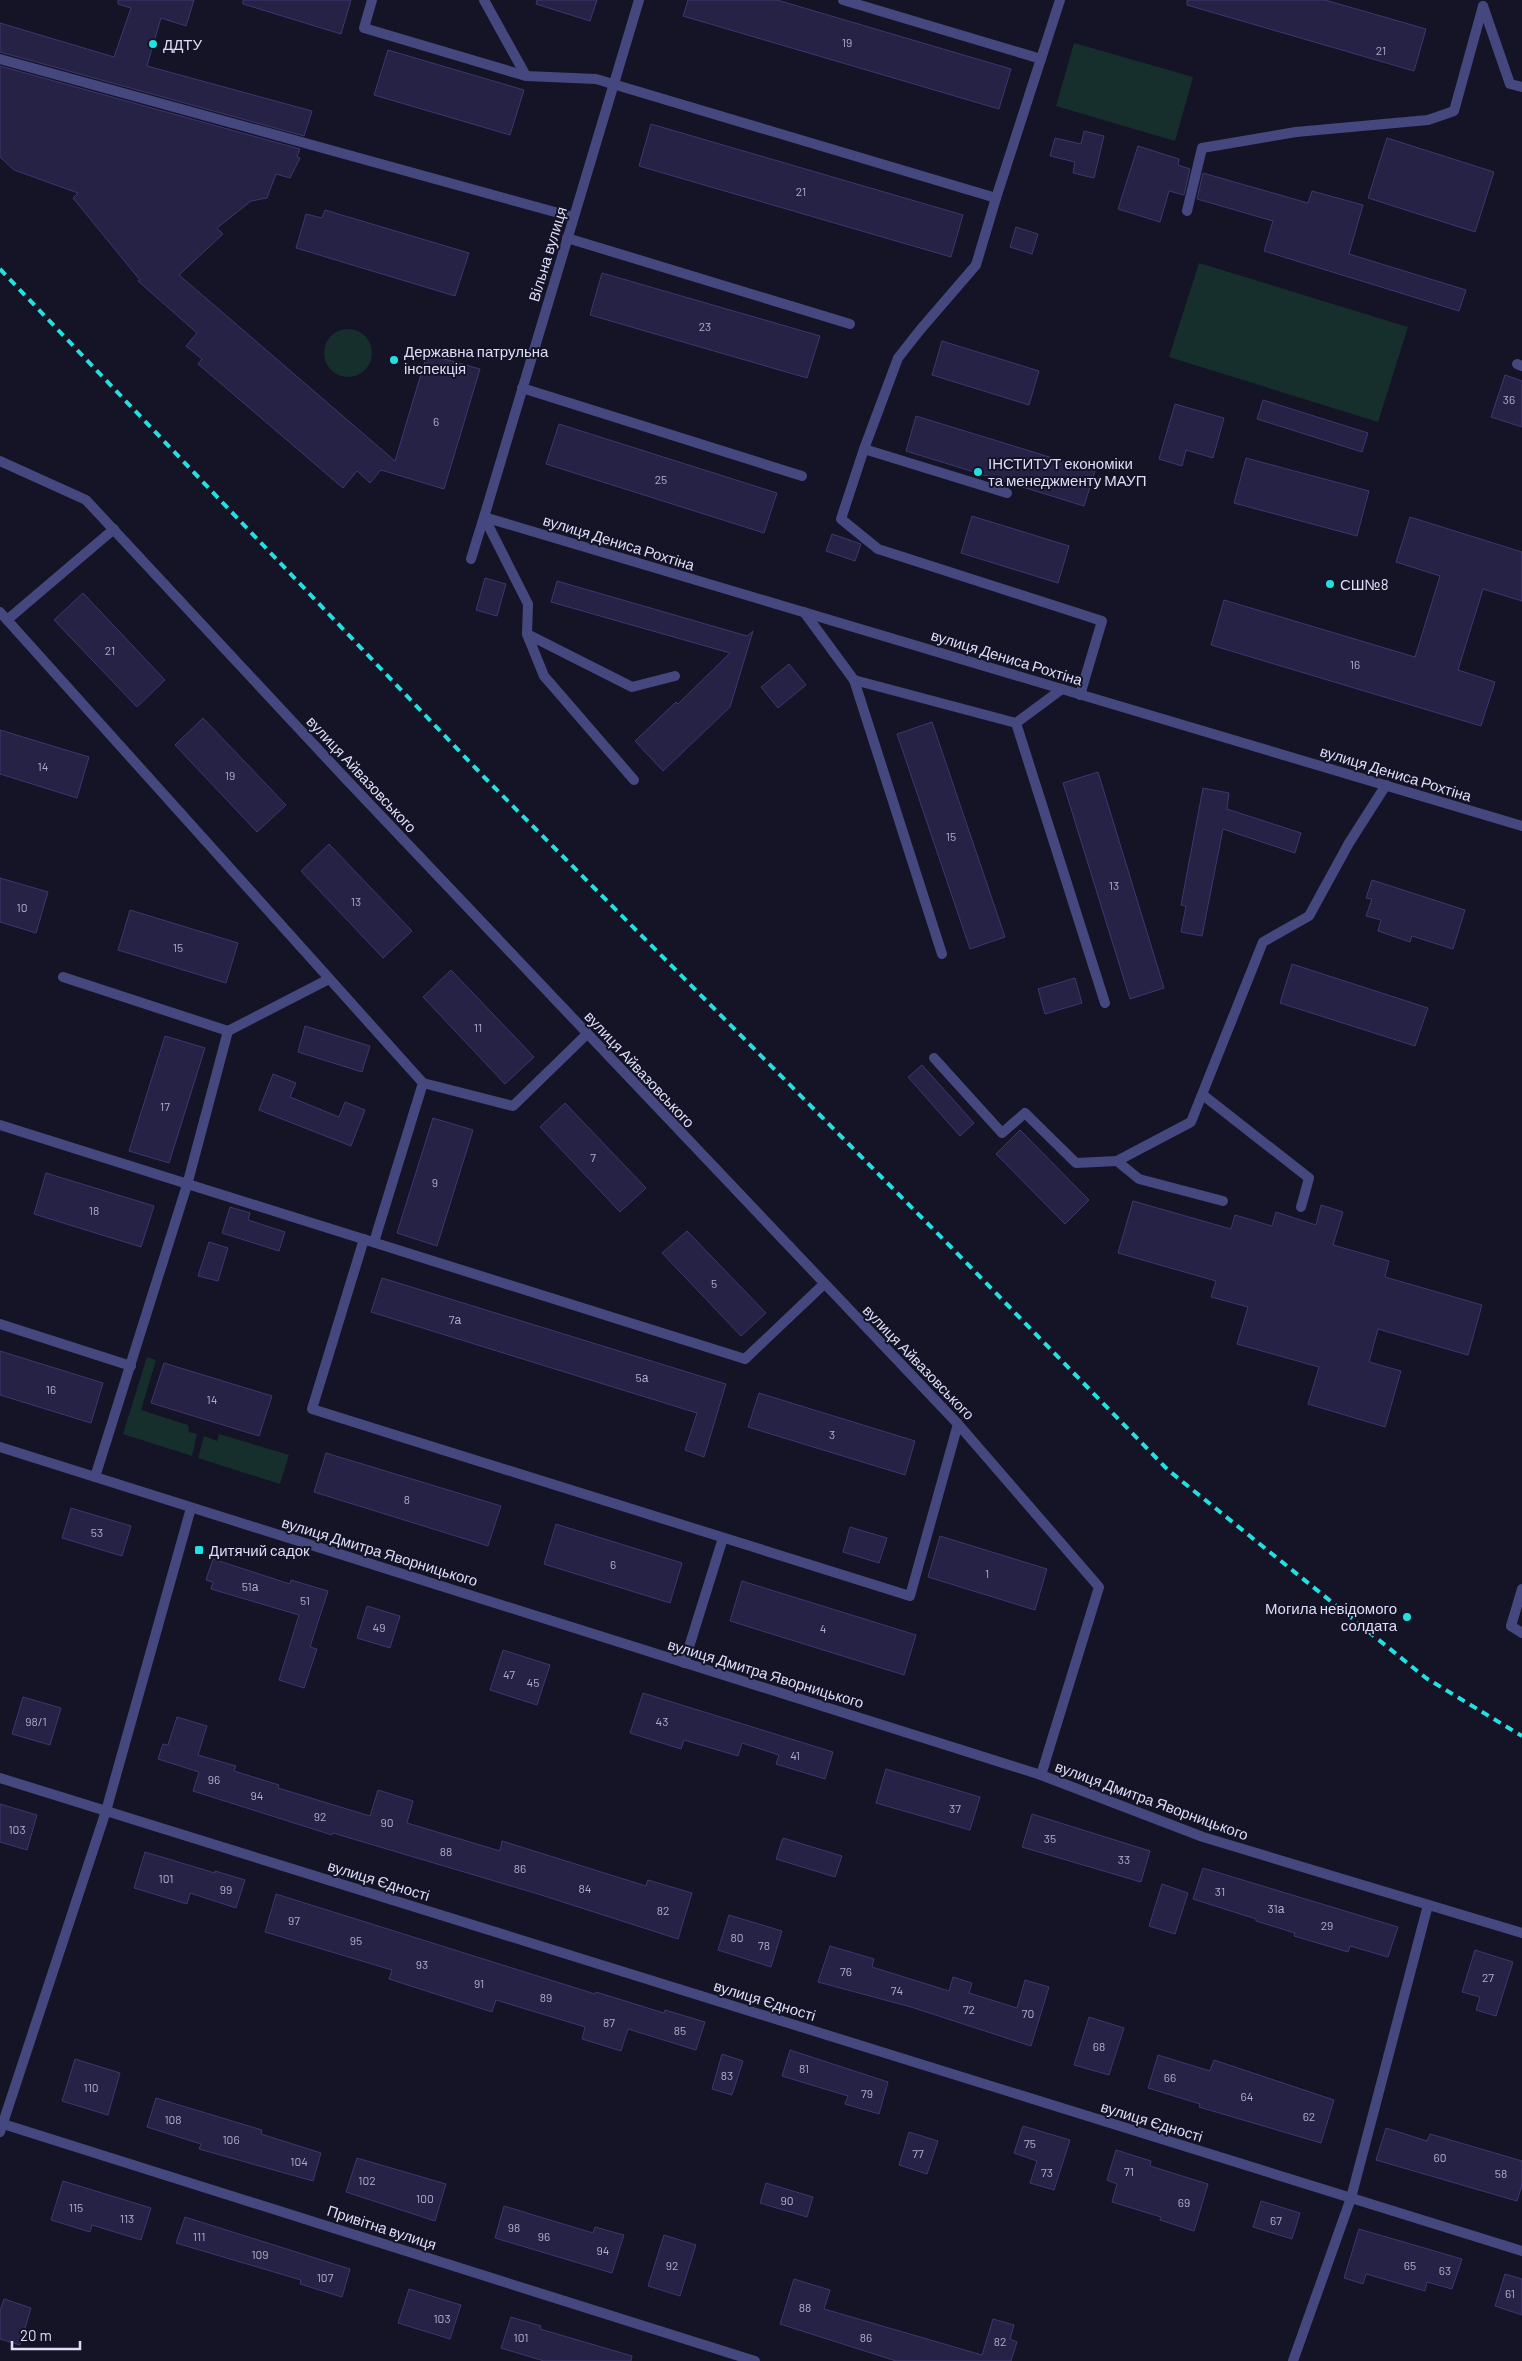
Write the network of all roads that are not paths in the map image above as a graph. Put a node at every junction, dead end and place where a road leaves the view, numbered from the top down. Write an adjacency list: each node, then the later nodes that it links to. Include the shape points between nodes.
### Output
1 (372, 0): 9 (street, via 364,28)
2 (484, 0): 9 (street)
3 (639, 0): 10 (street, Вільна вулиця)
4 (843, 0): 8 (street)
5 (1060, 0): 8 (street)
6 (1484, 3): 11 (street, via 1510,84); 13 (street, via 1454,111 1428,120 1296,132 1202,148)
7 (0, 59): 14 (street)
8 (1041, 59): 12 (street)
9 (526, 76): 10 (street, via 596,79)
10 (613, 85): 12 (street); 14 (street, Вільна вулиця)
11 (1522, 87)
12 (996, 198): 18 (street, via 976,266 898,358)
13 (1188, 211)
14 (574, 217): 15 (street, Вільна вулиця)
15 (567, 238): 16 (street); 17 (street, Вільна вулиця)
16 (850, 324)
17 (522, 388): 20 (street); 22 (street, Вільна вулиця)
18 (864, 449): 21 (street); 32 (street, via 842,518 878,549 1102,621)
19 (0, 461): 23 (street, вулиця Айвазовського, via 86,500)
20 (802, 476)
21 (1007, 493)
22 (484, 517): 24 (street, Вільна вулиця); 26 (street, вулиця Дениса Рохтіна); 28 (street, via 528,604)
23 (114, 529): 27 (street); 42 (street, вулиця Айвазовського)
24 (470, 559)
25 (0, 612): 27 (street)
26 (804, 612): 30 (street); 31 (street, вулиця Дениса Рохтіна)
27 (8, 620): 39 (street)
28 (527, 634): 29 (street, via 632,687); 34 (street, via 544,676)
29 (675, 676)
30 (854, 680): 33 (street); 37 (street)
31 (1062, 689): 32 (street, вулиця Дениса Рохтіна); 33 (street)
32 (1080, 695): 35 (street, вулиця Дениса Рохтіна)
33 (1016, 723): 40 (street)
34 (634, 780)
35 (1386, 785): 36 (street, вулиця Дениса Рохтіна); 45 (street, via 1349,843 1309,916 1263,942)
36 (1522, 826)
37 (942, 954)
38 (63, 977): 41 (street)
39 (330, 979): 41 (street); 44 (street)
40 (1105, 1003)
41 (228, 1031): 48 (street)
42 (587, 1034): 44 (street, via 513,1106); 52 (street, вулиця Айвазовського)
43 (934, 1058): 47 (street, via 1002,1133 1025,1113 1076,1163)
44 (423, 1083): 51 (street)
45 (1203, 1095): 47 (street, via 1191,1122); 50 (street, via 1309,1178)
46 (0, 1125): 48 (street)
47 (1117, 1161): 49 (street, via 1139,1179)
48 (187, 1185): 51 (street); 54 (street)
49 (1223, 1201)
50 (1301, 1207)
51 (369, 1241): 52 (street, via 745,1359); 59 (street, via 312,1410)
52 (824, 1284): 55 (street, вулиця Айвазовського)
53 (0, 1324): 54 (street)
54 (131, 1366): 57 (street)
55 (958, 1424): 59 (street, via 910,1596); 63 (street, вулиця Айвазовського, via 1099,1587)
56 (0, 1447): 57 (street, вулиця Дмитра Яворницького)
57 (95, 1477): 58 (street, вулиця Дмитра Яворницького)
58 (191, 1508): 62 (street, вулиця Дмитра Яворницького); 65 (street)
59 (723, 1538): 62 (street)
60 (1522, 1589): 61 (street, via 1511,1626)
61 (1522, 1633)
62 (684, 1663): 63 (street, вулиця Дмитра Яворницького)
63 (1041, 1775): 66 (street, вулиця Дмитра Яворницького, via 1203,1837)
64 (0, 1778): 65 (street, вулиця Єдності)
65 (106, 1811): 68 (street); 69 (street, вулиця Єдності)
66 (1428, 1905): 67 (street, вулиця Дмитра Яворницького); 69 (street)
67 (1522, 1932)
68 (1, 2126): 71 (street, Привітна вулиця)
69 (1351, 2198): 70 (street, вулиця Єдності); 72 (street)
70 (1522, 2251)
71 (755, 2361)
72 (1293, 2361)

